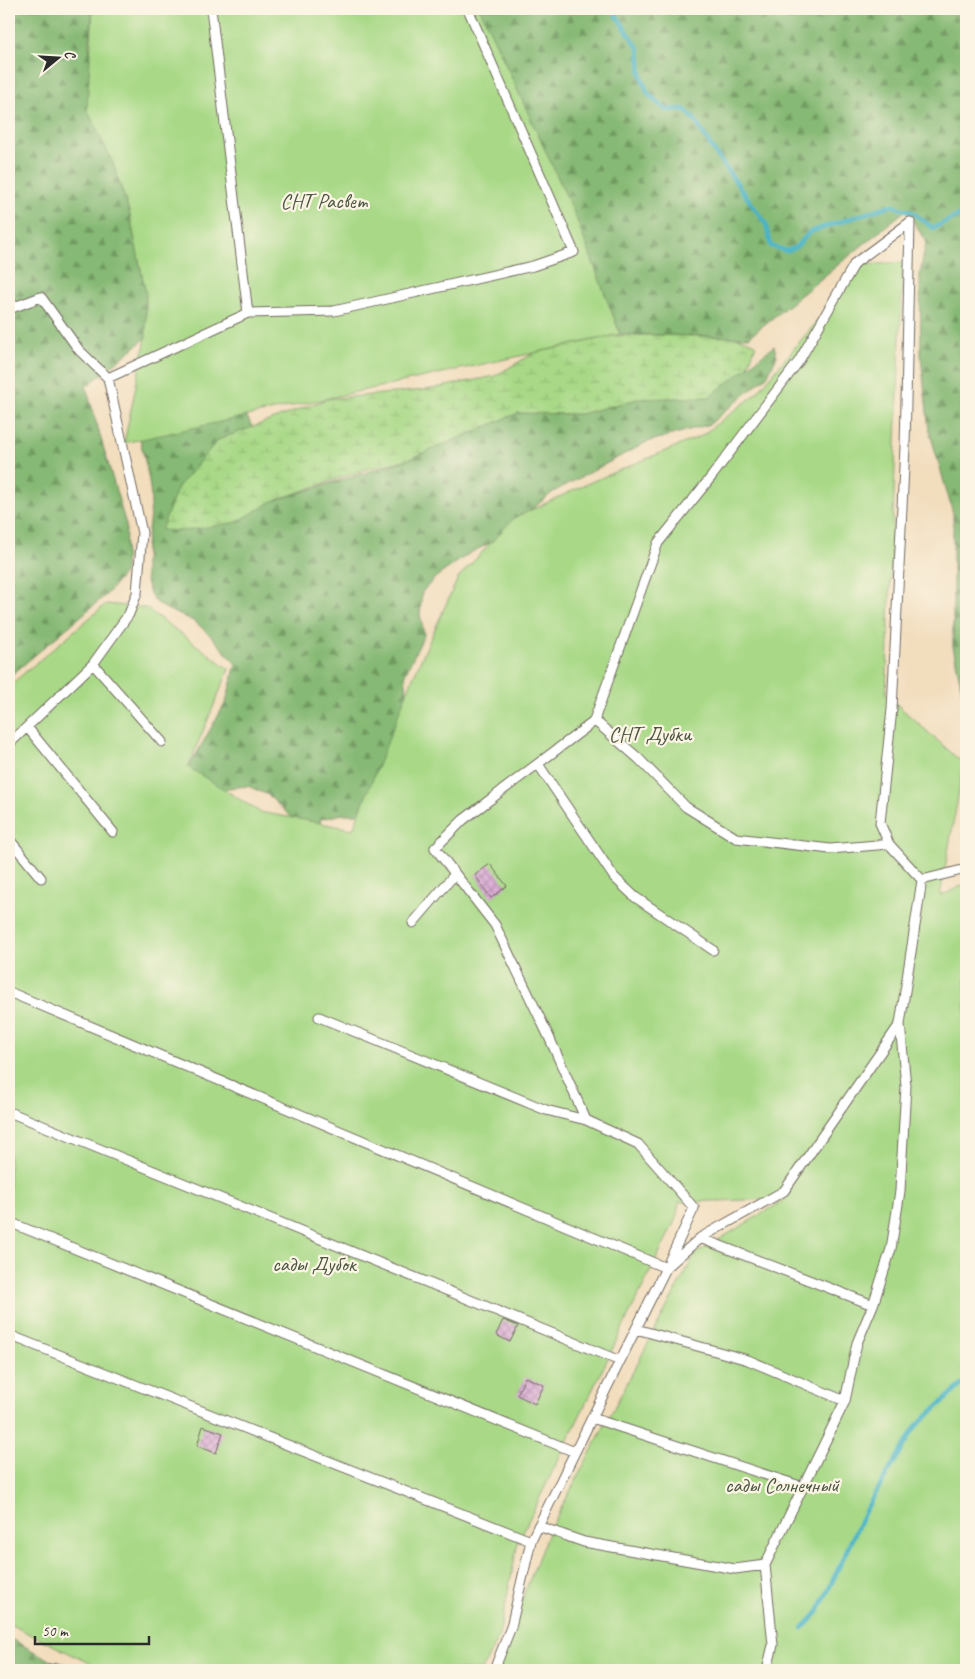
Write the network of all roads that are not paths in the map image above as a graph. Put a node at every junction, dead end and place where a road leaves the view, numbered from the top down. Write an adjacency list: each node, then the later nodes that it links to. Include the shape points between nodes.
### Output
1 (211, 9): 4 (lane)
2 (468, 9): 4 (lane, via 574,252 533,266 334,311)
3 (9, 309): 5 (lane, via 41,297 79,350)
4 (248, 313): 5 (lane)
5 (108, 378): 6 (lane, via 142,533 137,593 129,614)
6 (93, 664): 8 (lane); 9 (lane)
7 (596, 720): 11 (lane); 14 (lane, via 686,807 736,838 830,849); 14 (lane, via 658,543 799,361 855,263 910,222 892,709 880,823)
8 (27, 727): 10 (lane); 12 (lane)
9 (162, 742)
10 (9, 744)
11 (538, 764): 16 (lane, via 463,820 435,848); 20 (lane, via 614,877 635,897)
12 (113, 832)
13 (9, 839): 17 (lane)
14 (889, 844): 18 (lane)
15 (966, 870): 18 (lane)
16 (455, 874): 19 (lane); 25 (lane, via 495,925)
17 (42, 878)
18 (922, 880): 23 (lane)
19 (413, 923)
20 (713, 950)
21 (9, 992): 28 (lane)
22 (319, 1017): 25 (lane, via 546,1110)
23 (900, 1024): 27 (lane, via 784,1192); 29 (lane, via 906,1086 900,1191 891,1249)
24 (9, 1112): 32 (lane)
25 (586, 1120): 28 (lane, via 638,1144 694,1208)
26 (9, 1222): 35 (lane)
27 (700, 1238): 28 (lane); 29 (lane)
28 (666, 1268): 30 (lane)
29 (873, 1305): 33 (lane, via 857,1343)
30 (636, 1329): 32 (lane); 33 (lane, via 748,1360)
31 (9, 1335): 38 (lane)
32 (620, 1361): 34 (lane)
33 (844, 1401): 36 (lane)
34 (592, 1418): 35 (lane); 36 (lane)
35 (575, 1452): 37 (lane)
36 (803, 1487): 39 (lane)
37 (538, 1526): 38 (lane); 39 (lane, via 584,1542 735,1570)
38 (531, 1540): 42 (lane, via 511,1627)
39 (765, 1566): 43 (lane, via 774,1645)
40 (50, 1670): 41 (lane)
41 (66, 1670)
42 (494, 1670)
43 (767, 1670)

